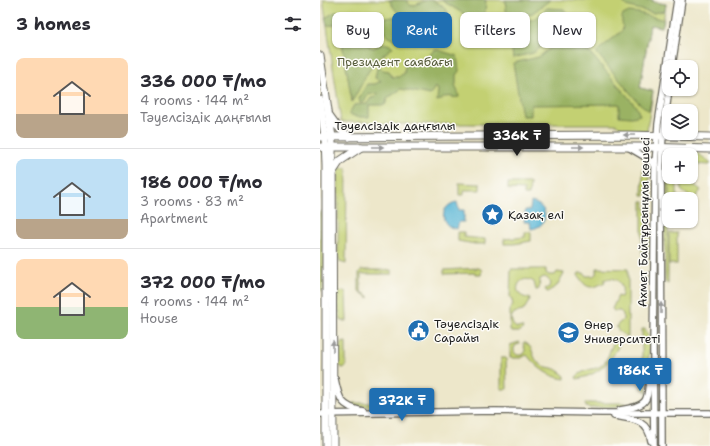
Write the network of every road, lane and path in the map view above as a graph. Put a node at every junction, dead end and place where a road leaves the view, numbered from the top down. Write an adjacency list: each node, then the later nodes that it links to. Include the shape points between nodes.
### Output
1 (677, 0): 8 (street, Ахмет Байтұрсынұлы көшесі)
2 (682, 0): 4 (street)
3 (320, 56): 7 (main road)
4 (673, 60)
5 (668, 96): 8 (street, Ахмет Байтұрсынұлы көшесі)
6 (320, 100): 9 (main road)
7 (329, 114): 9 (main road); 10 (main road)
8 (660, 135): 10 (main road, Тәуелсіздік даңғылы, one-way to 10); 11 (main road, Тәуелсіздік даңғылы); 15 (street, Ахмет Байтұрсынұлы көшесі)
9 (326, 137): 10 (main road, Тәуелсіздік даңғылы); 12 (main road)
10 (349, 137)
11 (710, 137)
12 (326, 147): 13 (main road, Тәуелсіздік даңғылы); 18 (main road); 26 (main road)
13 (361, 147): 14 (main road, Тәуелсіздік даңғылы, one-way to 14); 18 (main road, via 340,161)
14 (628, 147): 15 (main road, Тәуелсіздік даңғылы); 17 (street)
15 (659, 148): 16 (main road, Тәуелсіздік даңғылы); 17 (street, Ахмет Байтұрсынұлы көшесі); 24 (street, Ахмет Байтұрсынұлы көшесі, one-way to 15)
16 (710, 149)
17 (655, 165): 19 (street, Ахмет Байтұрсынұлы көшесі)
18 (332, 173): 20 (main road, one-way to 18)
19 (653, 350): 22 (street, via 648,395 644,403 635,408); 23 (street, Ахмет Байтұрсынұлы көшесі)
20 (333, 368): 21 (street, via 342,402 349,407); 26 (main road)
21 (375, 413): 22 (street); 26 (street)
22 (602, 413): 23 (street); 29 (street, via 641,423 647,428)
23 (654, 413): 24 (street); 29 (street, Ахмет Байтұрсынұлы көшесі)
24 (662, 413): 25 (street); 30 (street, Ахмет Байтұрсынұлы көшесі)
25 (710, 413)
26 (326, 414): 27 (main road); 28 (main road)
27 (326, 446)
28 (332, 446)
29 (653, 446)
30 (662, 446)

